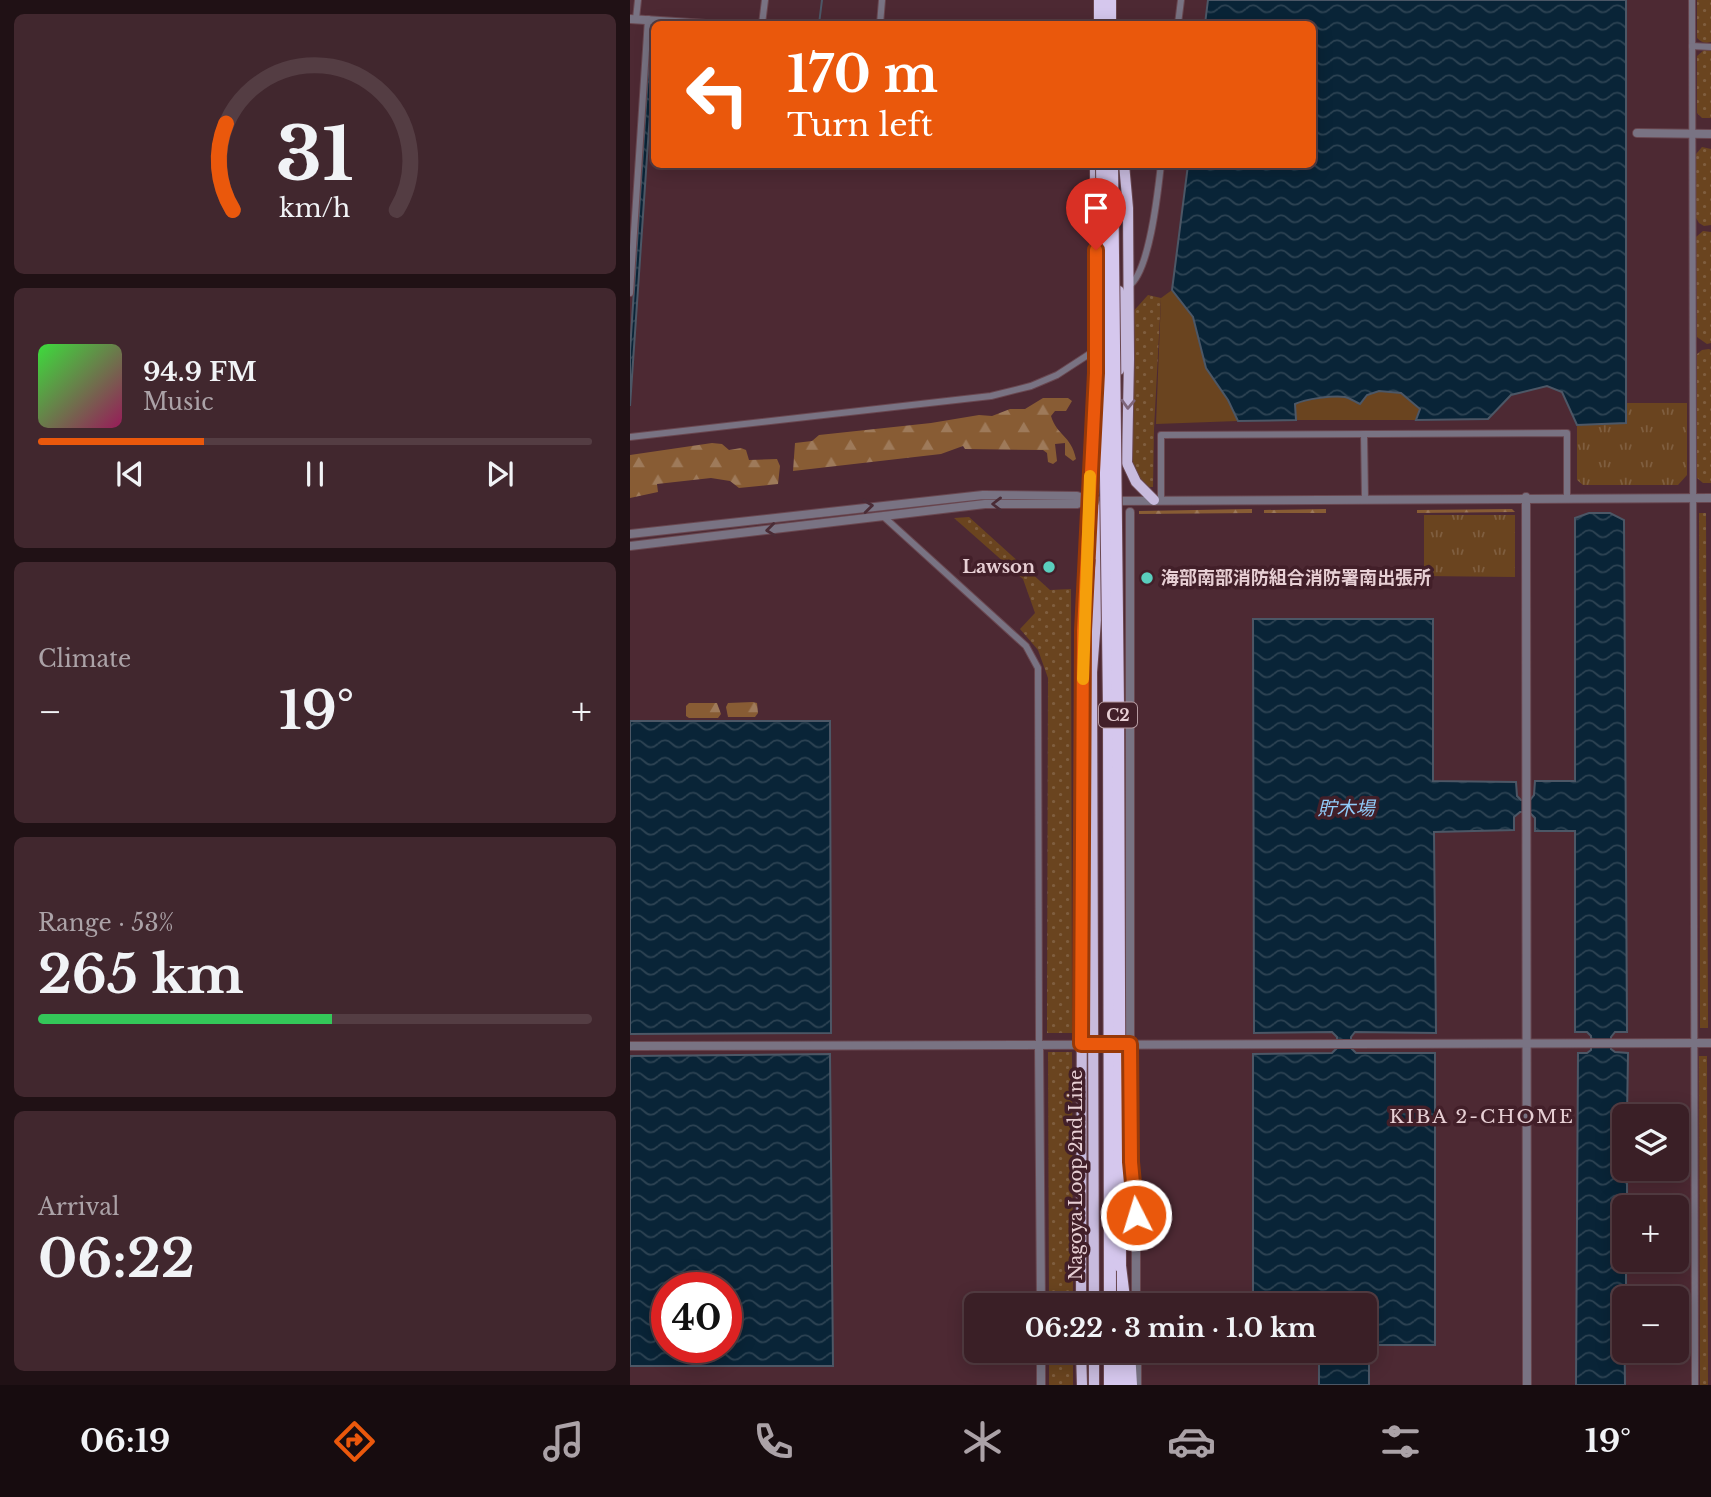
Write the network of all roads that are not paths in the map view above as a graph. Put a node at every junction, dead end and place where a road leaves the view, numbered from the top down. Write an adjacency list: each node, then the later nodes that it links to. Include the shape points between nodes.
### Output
1 (638, 0): 6 (street)
2 (765, 0): 9 (street)
3 (882, 0): 10 (street)
4 (1181, 0): 11 (street)
5 (1692, 0): 12 (street)
6 (633, 19): 7 (street)
7 (648, 19): 8 (street); 25 (street)
8 (671, 21)
9 (762, 21)
10 (880, 21)
11 (1178, 21)
12 (1692, 46): 13 (street); 15 (street)
13 (1711, 47)
14 (1637, 133): 15 (street)
15 (1691, 134): 16 (street); 31 (street)
16 (1711, 134)
17 (1095, 168): 26 (highway, Nagoya Loop 2nd Line)
18 (1102, 168): 52 (highway, C2, bridge)
19 (1112, 168): 53 (highway, C2, bridge)
20 (1117, 168): 23 (highway, Nagoya Loop 2nd Line)
21 (1124, 168): 24 (highway)
22 (1160, 168): 24 (street, via 1154,220 1140,271)
23 (1117, 196): 34 (highway, via 1107,251 1107,346 1099,464 1096,490); 36 (highway, Nagoya Loop 2nd Line, via 1121,351)
24 (1129, 286): 35 (highway, one-way to 35, via 1127,463 1136,482)
25 (630, 293)
26 (1097, 349): 28 (street, via 1031,386 991,396); 34 (highway, Nagoya Loop 2nd Line)
27 (1364, 433): 30 (street, via 1567,433); 33 (street); 35 (street, via 1161,435)
28 (630, 437)
29 (1526, 497): 30 (street); 33 (street); 42 (street)
30 (1567, 498): 31 (street)
31 (1692, 498): 32 (street); 43 (street)
32 (1711, 498)
33 (1365, 499): 35 (street)
34 (1089, 500): 36 (street); 38 (street, one-way to 38, via 1077,504 985,504); 39 (street, one-way to 34, via 983,495); 41 (highway, Nagoya Loop 2nd Line)
35 (1158, 500): 36 (street)
36 (1105, 501): 41 (highway, via 1097,522); 46 (highway, Nagoya Loop 2nd Line, via 1092,672)
37 (1130, 512): 47 (street)
38 (884, 517): 40 (street, one-way to 40); 45 (street, via 1026,646 1038,668)
39 (630, 534)
40 (630, 546)
41 (1084, 602): 46 (highway, Nagoya Loop 2nd Line)
42 (1527, 1043): 43 (street); 47 (street); 69 (street)
43 (1693, 1043): 44 (street); 70 (street)
44 (1711, 1043)
45 (1039, 1044): 46 (street); 48 (street); 49 (street)
46 (1087, 1044): 47 (street); 50 (highway, Nagoya Loop 2nd Line); 51 (highway, Nagoya Loop 2nd Line)
47 (1130, 1044): 54 (street)
48 (630, 1046)
49 (1041, 1293)
50 (1081, 1293)
51 (1094, 1293)
52 (1110, 1293)
53 (1122, 1293)
54 (1136, 1293)
55 (1041, 1363): 62 (street)
56 (1082, 1363): 63 (highway)
57 (1094, 1363): 64 (highway)
58 (1110, 1363): 65 (highway)
59 (1121, 1363): 66 (highway)
60 (1130, 1363): 67 (highway)
61 (1137, 1363): 68 (street)
62 (1041, 1385)
63 (1082, 1385)
64 (1094, 1385)
65 (1110, 1385)
66 (1121, 1385)
67 (1131, 1385)
68 (1137, 1385)
69 (1527, 1385)
70 (1695, 1385)

